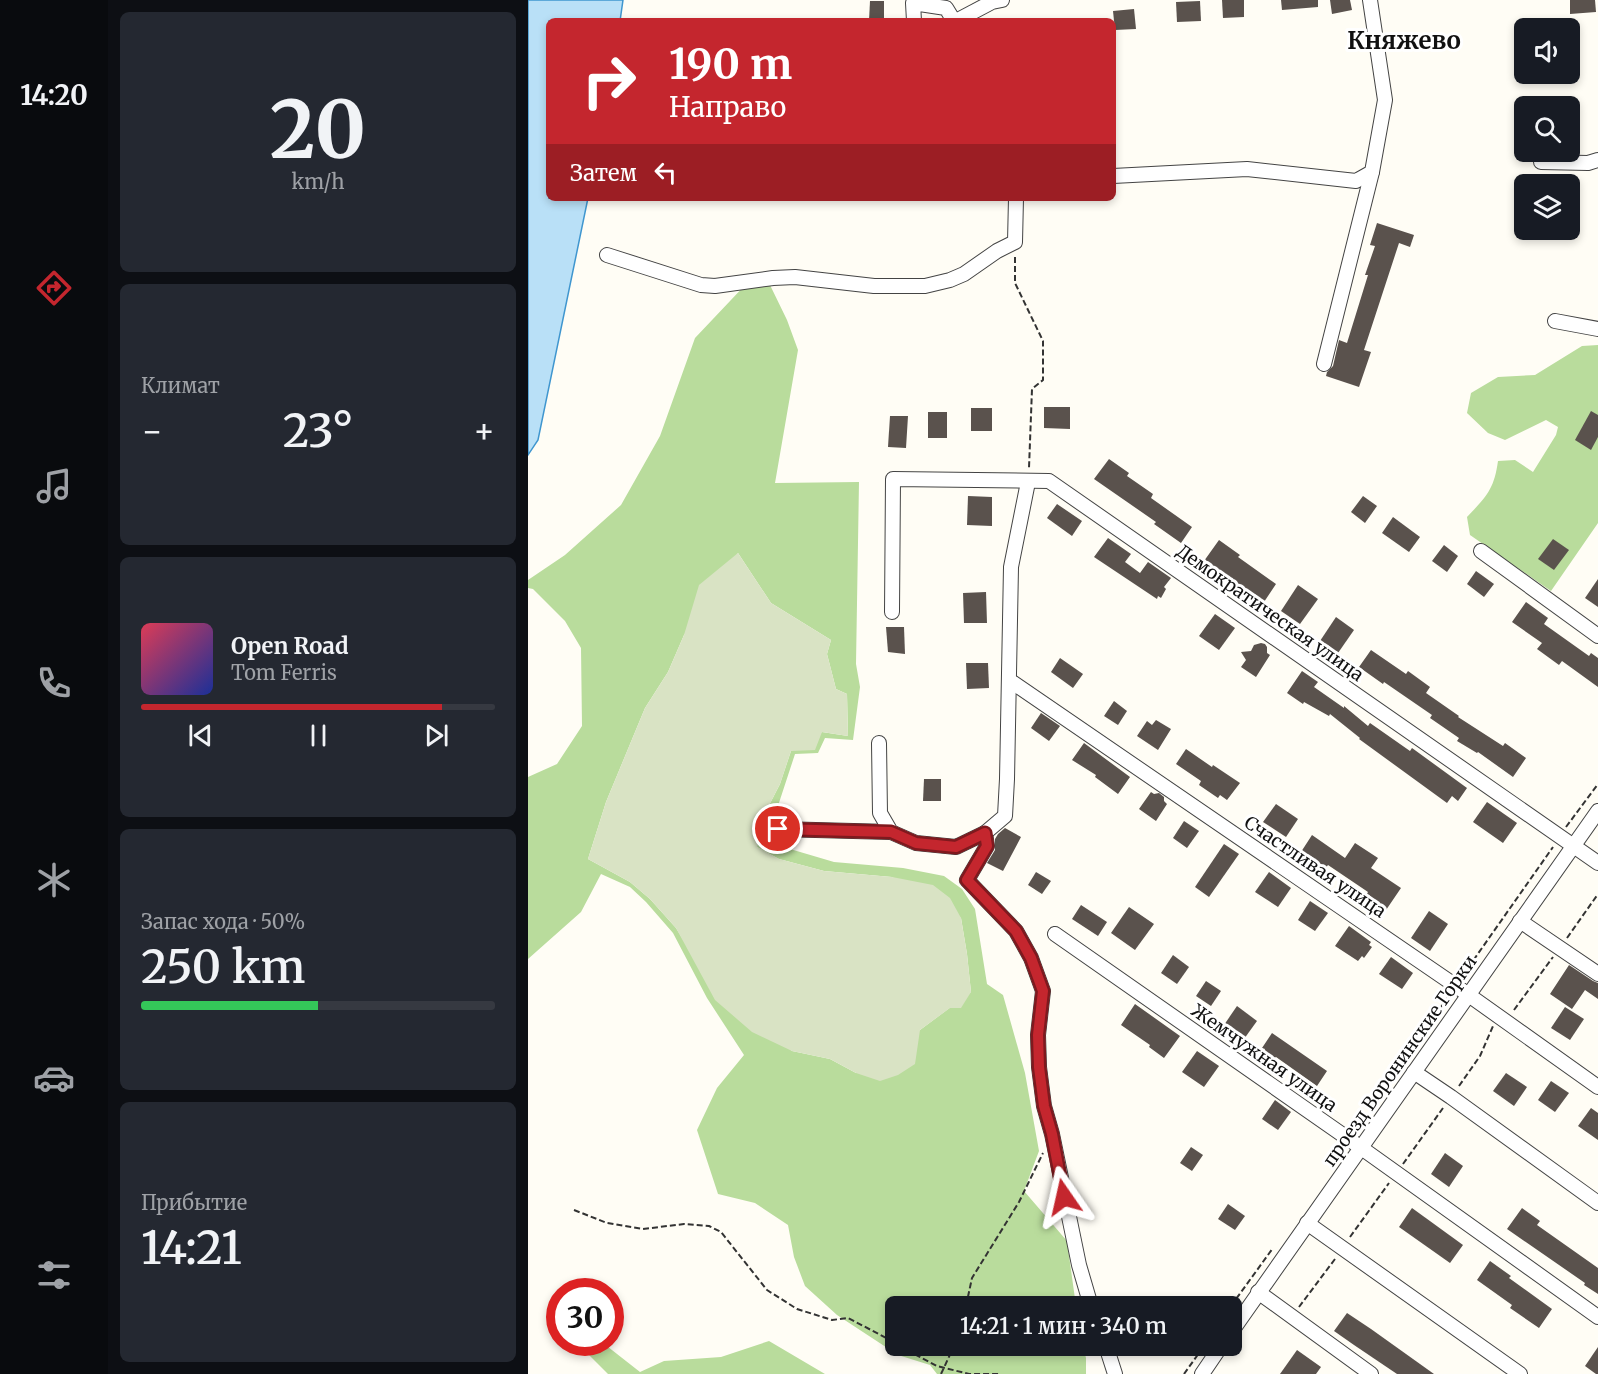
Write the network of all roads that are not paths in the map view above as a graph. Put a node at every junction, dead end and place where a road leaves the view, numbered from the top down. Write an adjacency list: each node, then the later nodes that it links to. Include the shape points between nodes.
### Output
1 (1002, 0): 5 (street)
2 (1371, 0): 8 (street, via 1385,100)
3 (914, 18): 4 (street, via 913,3 946,8)
4 (953, 18)
5 (961, 18)
6 (1598, 160): 7 (street)
7 (1541, 162)
8 (1372, 172): 9 (street, via 1356,181 1247,169); 14 (street)
9 (1116, 176)
10 (1016, 201): 11 (street, via 1015,242 964,274 924,286 874,286 795,277 701,285)
11 (607, 255)
12 (1555, 321): 13 (street)
13 (1598, 329)
14 (1324, 364)
15 (1028, 482): 17 (street, Демократическая улица, via 893,479); 19 (street, via 1011,567); 25 (street, Демократическая улица, via 1049,481)
16 (1481, 551): 18 (street)
17 (892, 612)
18 (1598, 636)
19 (1009, 680): 24 (street, via 1005,816); 30 (street, Счастливая улица)
20 (879, 743): 23 (street, via 880,813)
21 (1598, 812): 25 (street, проезд Воронинские Горки)
22 (778, 829): 23 (street)
23 (891, 832): 24 (street, via 916,843 956,847)
24 (985, 833): 37 (street, via 987,846 967,880 1016,931 1043,991 1038,1035 1044,1106)
25 (1574, 846): 26 (street, Демократическая улица); 27 (street, проезд Воронинские Горки)
26 (1598, 863)
27 (1520, 921): 29 (street); 30 (street, проезд Воронинские Горки)
28 (1055, 933): 33 (street, Жемчужная улица)
29 (1598, 974)
30 (1468, 995): 31 (street, проезд Воронинские Горки); 32 (street, Счастливая улица)
31 (1414, 1072): 33 (street, проезд Воронинские Горки); 34 (street)
32 (1598, 1087)
33 (1360, 1147): 35 (street, проезд Воронинские Горки); 39 (street, Жемчужная улица)
34 (1598, 1203)
35 (1307, 1223): 36 (street, проезд Воронинские Горки); 45 (street)
36 (1258, 1292): 38 (street, проезд Воронинские Горки); 44 (street)
37 (1088, 1296)
38 (1242, 1316)
39 (1598, 1317)
40 (1109, 1356): 42 (street)
41 (1214, 1356): 43 (street)
42 (1115, 1374)
43 (1202, 1374)
44 (1371, 1374)
45 (1520, 1374)

